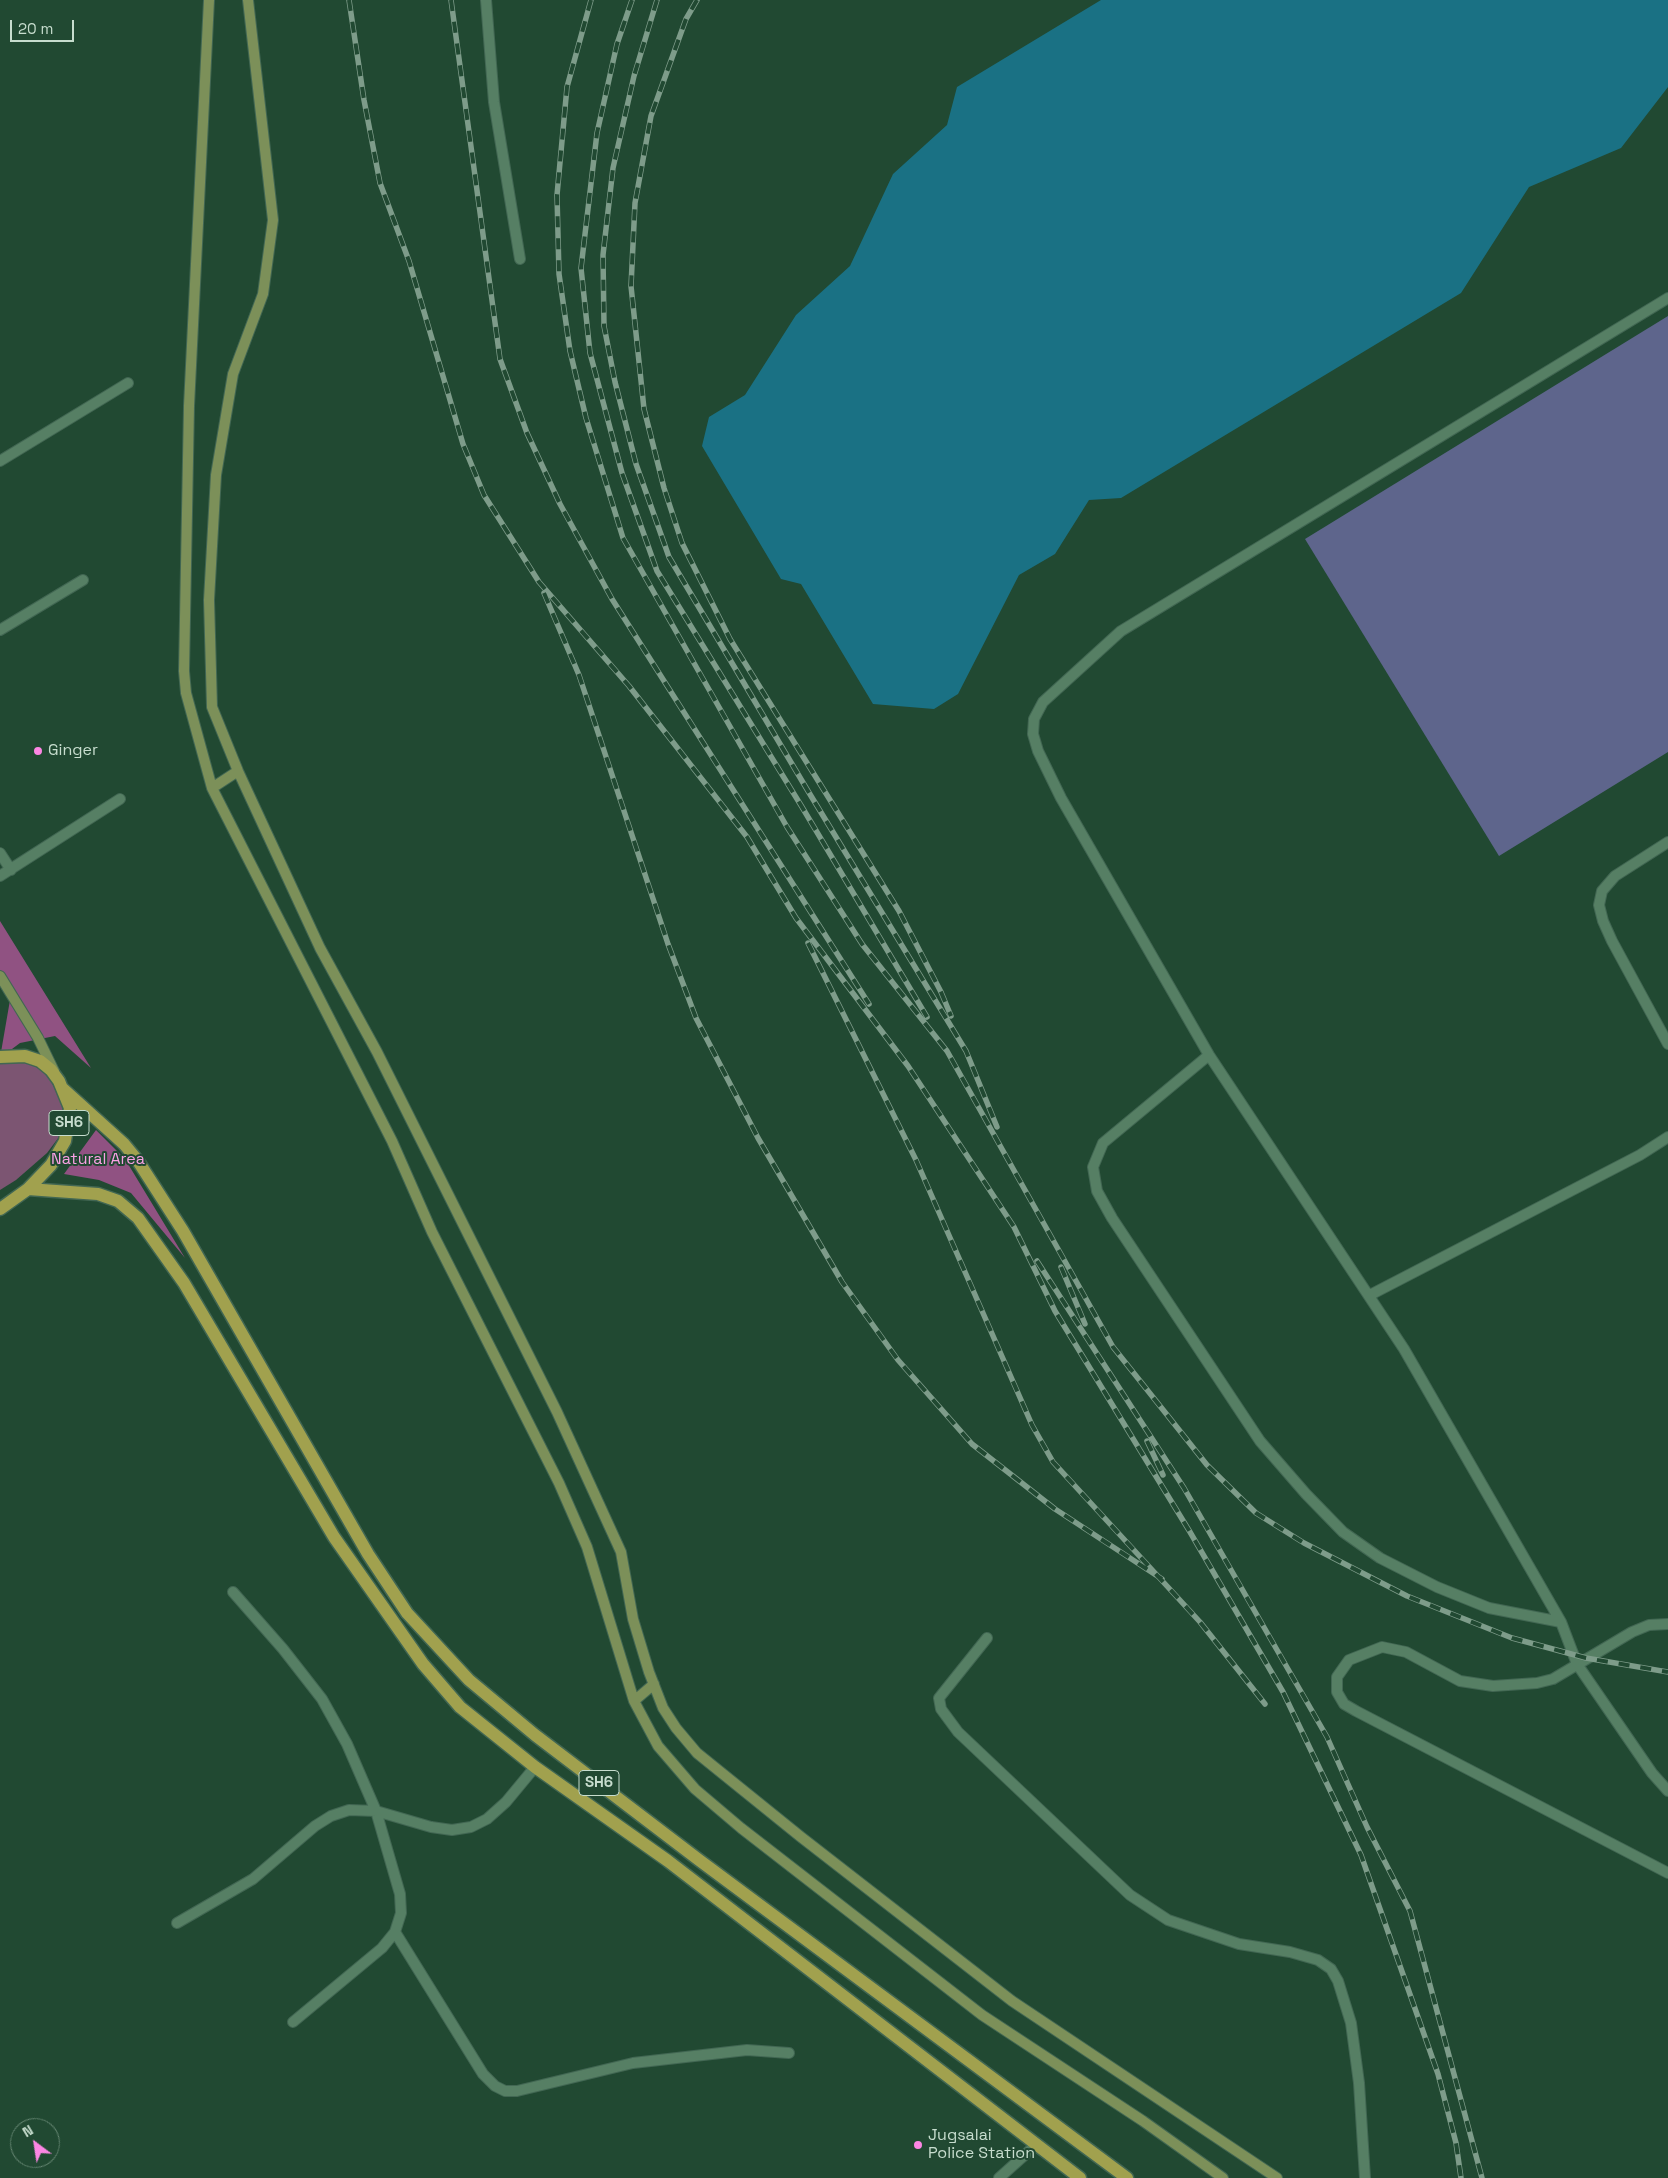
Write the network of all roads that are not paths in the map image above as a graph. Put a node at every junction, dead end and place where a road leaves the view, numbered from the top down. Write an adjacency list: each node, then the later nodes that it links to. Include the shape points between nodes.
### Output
1 (209, 0): 11 (street, via 189,406 184,671 186,694)
2 (248, 0): 10 (street, via 273,220 263,294 233,374 216,474 209,600 212,707)
3 (486, 0): 4 (street, via 494,102)
4 (520, 259)
5 (1668, 298): 19 (street, via 1121,631 1043,702 1034,719 1033,734 1038,751 1061,798)
6 (128, 383): 7 (street)
7 (0, 462)
8 (83, 580): 9 (street)
9 (0, 630)
10 (238, 771): 11 (street); 31 (street, via 320,948 377,1052 557,1412 613,1534 620,1552 633,1619)
11 (212, 788): 32 (street, via 392,1141 432,1232 559,1483 586,1547)
12 (120, 799): 15 (street)
13 (1668, 842): 18 (street, via 1615,876 1602,891 1599,905 1612,941)
14 (0, 853): 15 (street)
15 (11, 870): 16 (street)
16 (0, 876)
17 (0, 976): 21 (street, via 38,1038)
18 (1668, 1044)
19 (1210, 1055): 25 (street); 27 (street, via 1103,1143 1094,1167 1097,1191 1112,1218 1260,1441 1343,1532 1380,1558 1437,1587 1489,1608)
20 (0, 1057): 21 (main road, SH6, via 26,1056 40,1061)
21 (61, 1085): 23 (main road, SH6, via 70,1108 65,1140 51,1165); 44 (main road, SH6, via 138,1161 183,1231 368,1554 407,1613 469,1680 535,1736)
22 (1668, 1137): 25 (street, via 1640,1155)
23 (28, 1189): 24 (main road, SH6); 33 (main road, SH6, via 98,1194 118,1201 138,1218 184,1283 329,1528 386,1614 460,1707)
24 (0, 1209)
25 (1370, 1295): 27 (street)
26 (233, 1592): 35 (street, via 322,1699 347,1744)
27 (1561, 1622): 30 (street)
28 (1668, 1624): 30 (street, via 1649,1625 1632,1632)
29 (987, 1638): 47 (street, via 939,1698 941,1709 958,1732 1130,1895 1168,1920 1239,1944 1318,1960 1331,1969 1338,1981 1350,2023 1360,2082)
30 (1577, 1664): 34 (street, via 1652,1773); 36 (street, via 1553,1679 1493,1686 1460,1681 1406,1652 1382,1647 1349,1660 1337,1677 1338,1692 1344,1704 1356,1711)
31 (654, 1684): 32 (street); 46 (street, via 676,1728 697,1753 801,1837 1012,2001)
32 (634, 1701): 45 (street, via 664,1753 695,1789 741,1828 982,2015)
33 (535, 1767): 35 (street, via 506,1802 486,1820 471,1827 452,1830 431,1827); 41 (main road, SH6, via 668,1861)
34 (1668, 1790)
35 (376, 1810): 37 (street, via 349,1810 332,1816 315,1826 253,1879); 38 (street, via 400,1894 401,1913)
36 (1668, 1873)
37 (177, 1923)
38 (395, 1932): 39 (street, via 382,1948); 40 (street, via 483,2074 505,2091 517,2091 633,2063 747,2050)
39 (293, 2022)
40 (788, 2053)
41 (1037, 2144): 42 (street); 43 (main road, SH6)
42 (999, 2178)
43 (1080, 2178)
44 (1126, 2178)
45 (1223, 2178)
46 (1276, 2178)
47 (1365, 2178)

